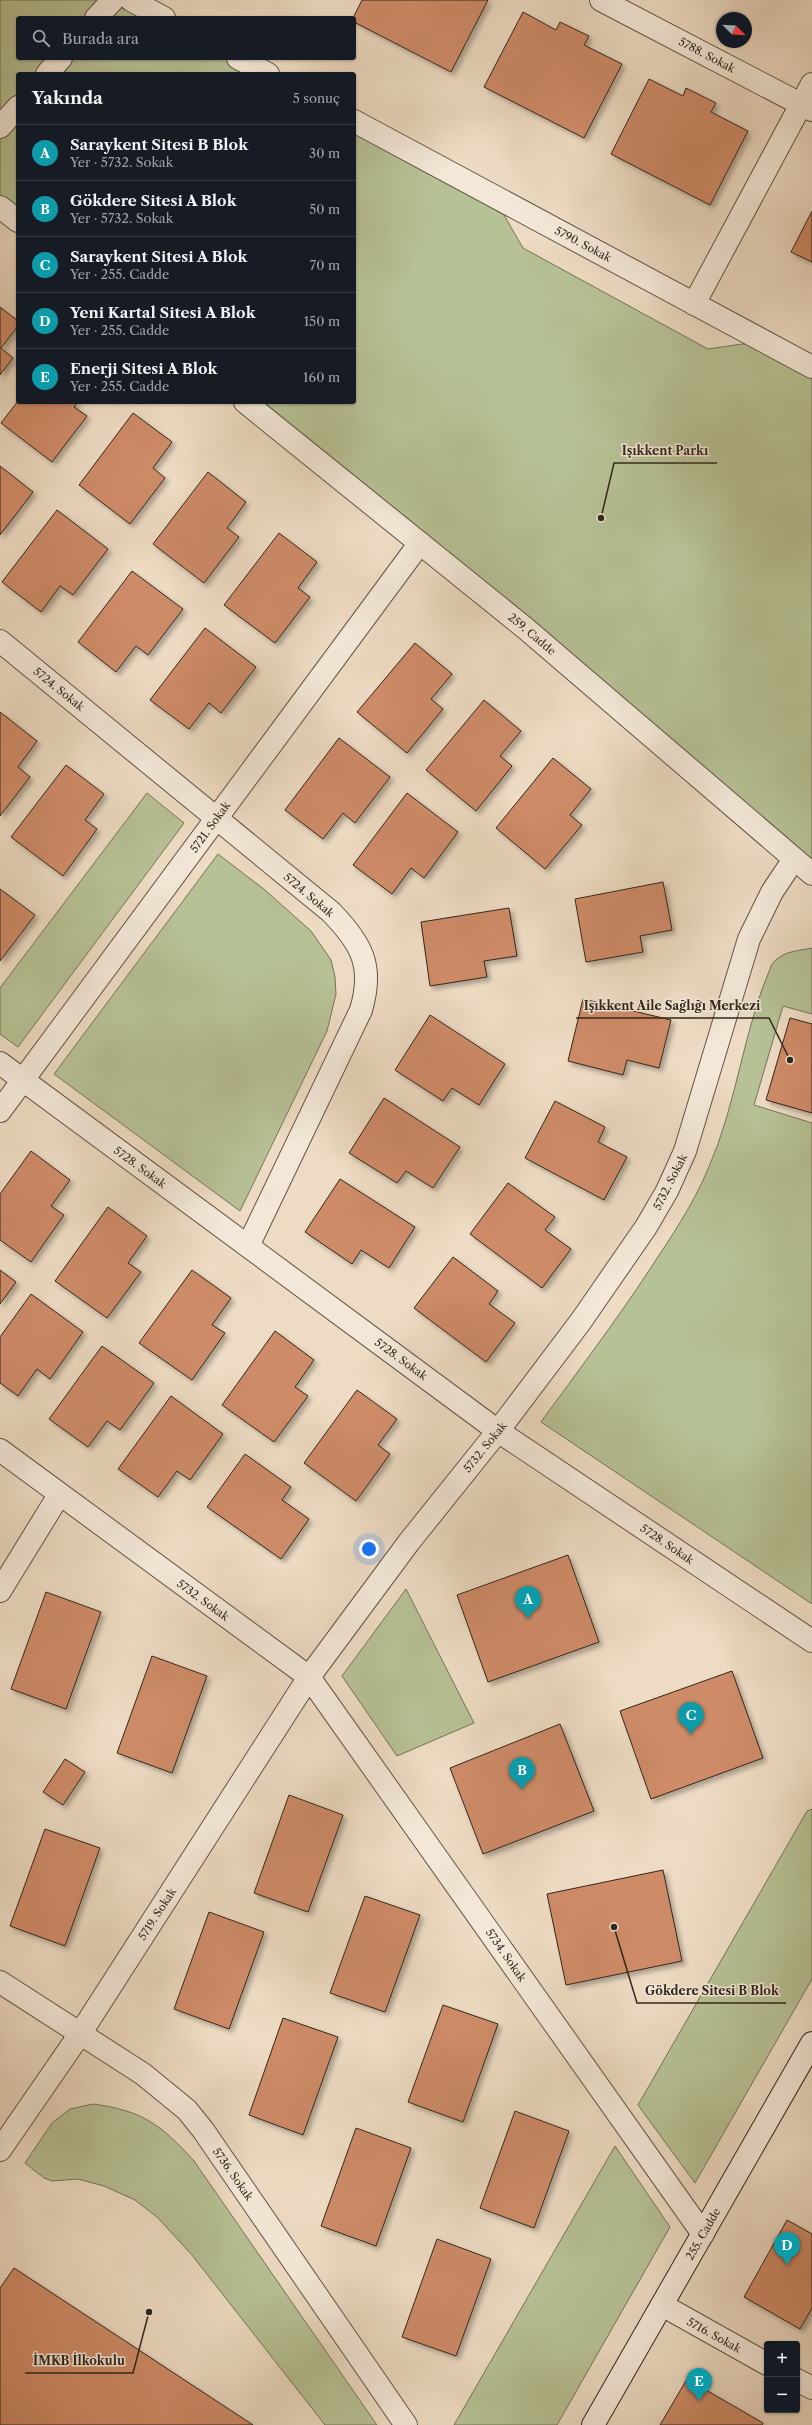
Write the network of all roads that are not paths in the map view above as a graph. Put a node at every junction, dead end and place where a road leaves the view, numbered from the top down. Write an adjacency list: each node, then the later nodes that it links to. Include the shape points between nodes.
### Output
1 (112, 0): 4 (street)
2 (131, 0): 5 (street)
3 (601, 0): 11 (street, 5788. Sokak)
4 (98, 16)
5 (160, 16)
6 (59, 60): 8 (street)
7 (242, 60): 9 (street)
8 (49, 72)
9 (264, 72)
10 (812, 84): 11 (street)
11 (807, 107): 17 (street)
12 (16, 109): 14 (street)
13 (356, 122): 17 (street, 5790. Sokak)
14 (0, 127)
15 (0, 207): 16 (street)
16 (16, 219)
17 (694, 304): 18 (street, 5790. Sokak)
18 (812, 367)
19 (247, 404): 20 (street, 259. Cadde)
20 (420, 543): 22 (street, 5721. Sokak); 23 (street, 259. Cadde, via 525,628)
21 (0, 642): 22 (street, 5724. Sokak)
22 (216, 818): 26 (street, 5721. Sokak); 28 (street, 5724. Sokak, via 331,912 358,944 365,961 367,976 366,993 353,1030)
23 (794, 859): 24 (street, 259. Cadde); 29 (street, 5732. Sokak, via 765,905 749,939 697,1115 685,1151 667,1191 617,1272)
24 (812, 874)
25 (0, 1063): 26 (street, 5728. Sokak)
26 (22, 1080): 27 (street, 5721. Sokak); 28 (street, 5728. Sokak)
27 (0, 1111)
28 (248, 1246): 29 (street, 5728. Sokak)
29 (498, 1431): 33 (street, 5728. Sokak); 34 (street, 5732. Sokak, via 409,1542)
30 (0, 1450): 31 (street, 5732. Sokak)
31 (59, 1495): 32 (street); 34 (street, 5732. Sokak)
32 (0, 1591)
33 (812, 1641)
34 (309, 1677): 36 (street, 5719. Sokak); 39 (street, 5734. Sokak)
35 (0, 1982): 36 (street, 5736. Sokak)
36 (80, 2034): 38 (street, 5719. Sokak); 44 (street, 5736. Sokak, via 143,2074 187,2110)
37 (812, 2043): 39 (street, 255. Cadde)
38 (0, 2150)
39 (703, 2234): 40 (street, 255. Cadde)
40 (662, 2305): 41 (street, 5716. Sokak); 45 (street, 255. Cadde)
41 (764, 2362)
42 (800, 2382): 43 (street)
43 (812, 2388)
44 (406, 2425)
45 (593, 2425)

